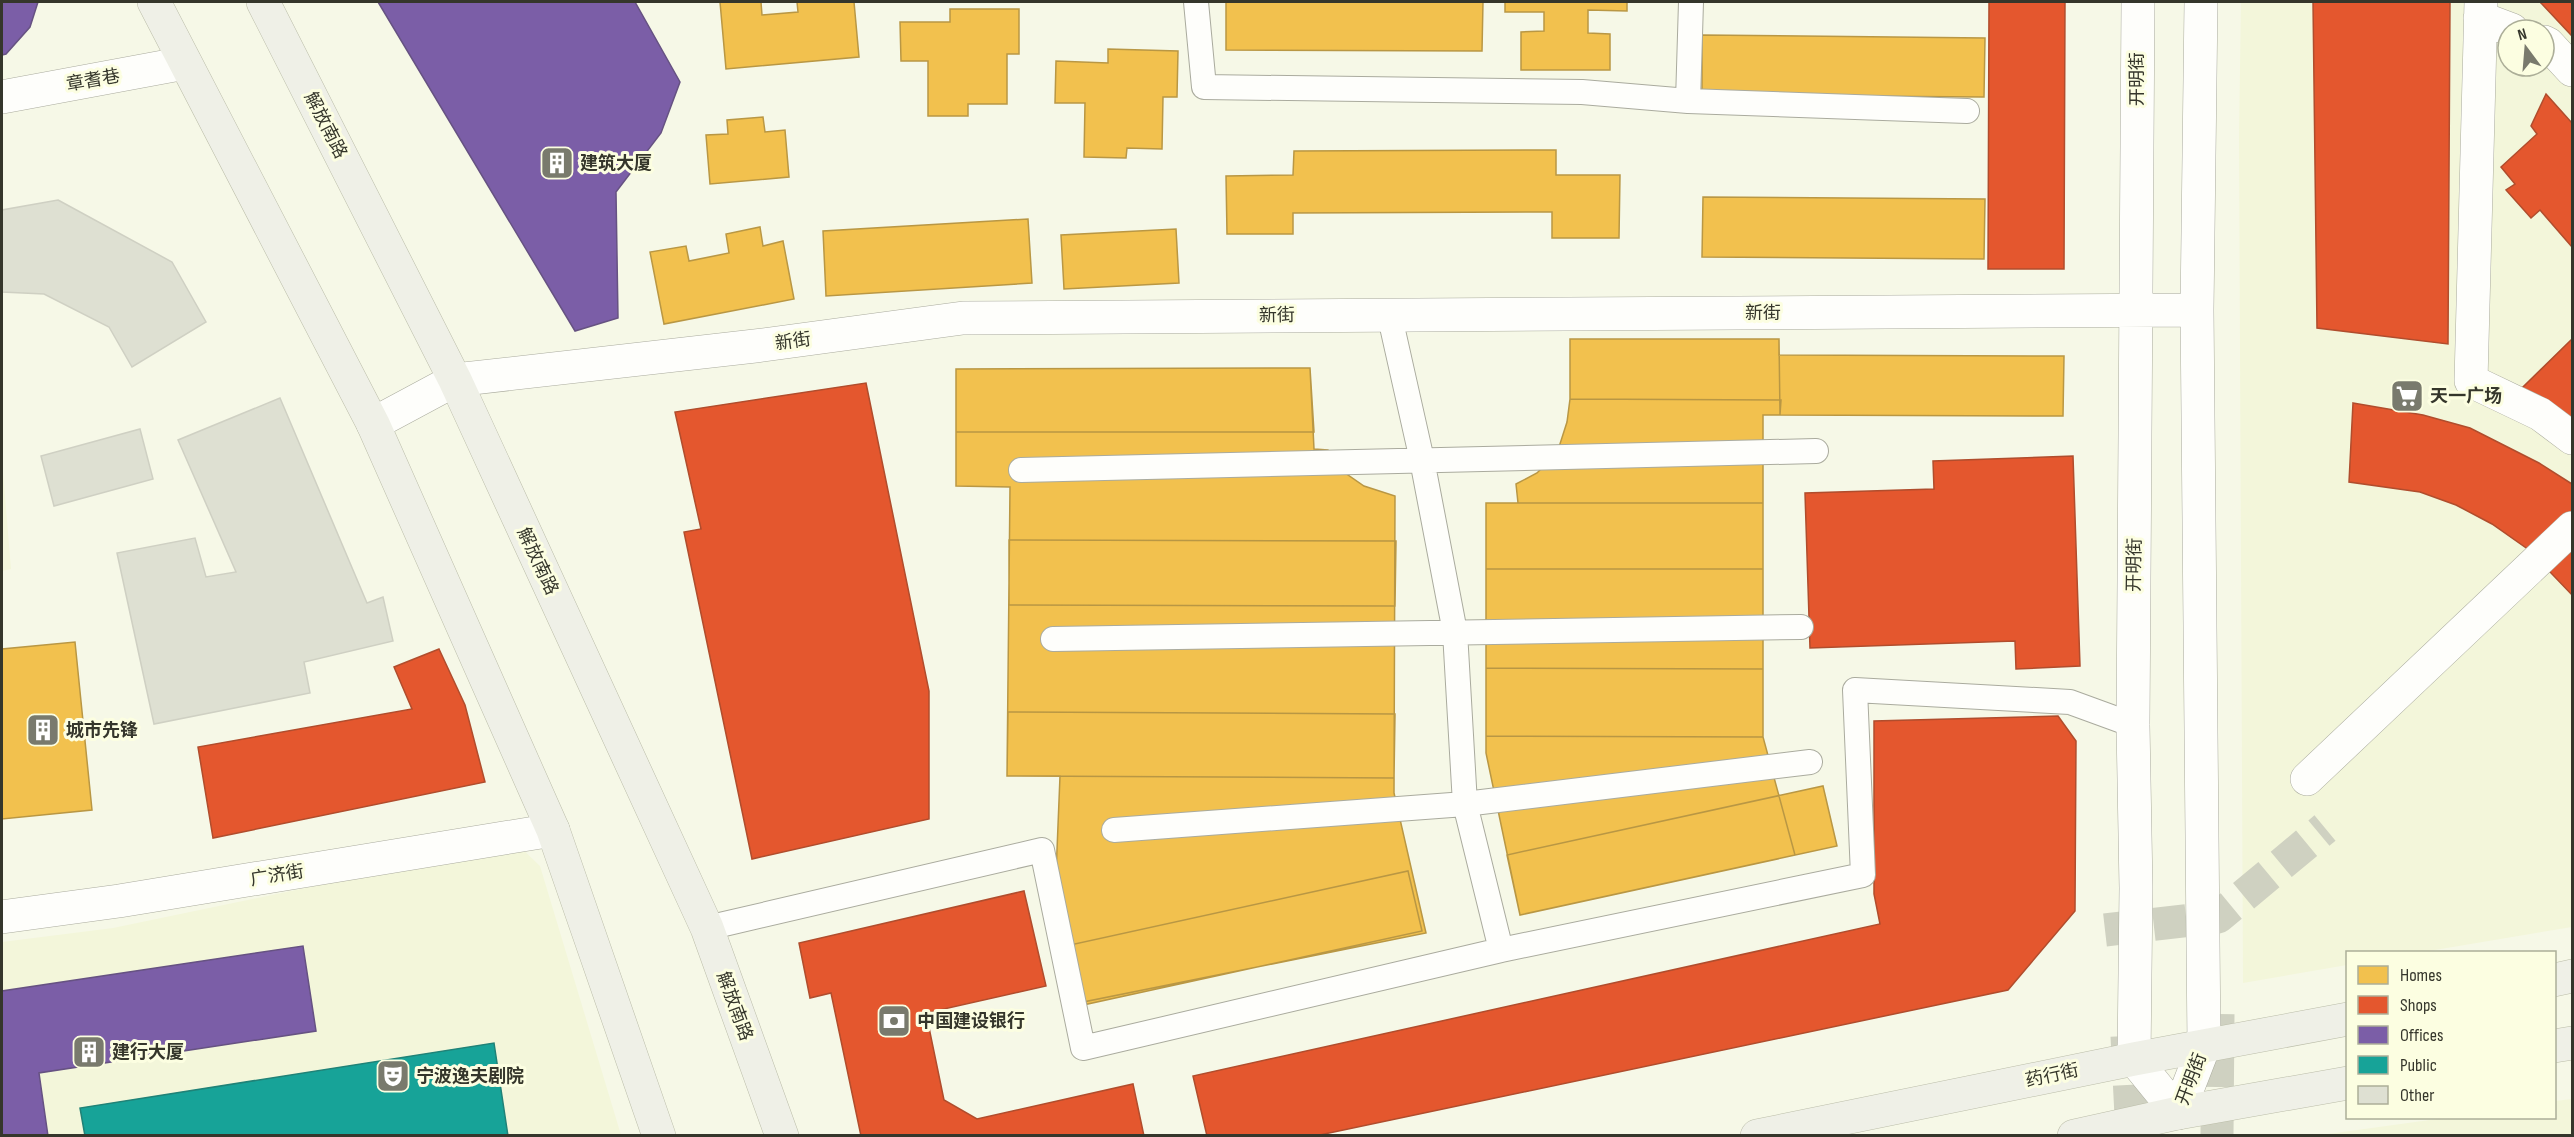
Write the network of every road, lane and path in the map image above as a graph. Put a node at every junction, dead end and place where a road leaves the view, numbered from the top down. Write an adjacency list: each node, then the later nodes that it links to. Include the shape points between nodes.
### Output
1 (154, 2): 10 (main road)
2 (263, 2): 18 (main road, 解放南路)
3 (1196, 2): 13 (lane, via 1204,87 1582,92)
4 (1691, 2): 13 (lane)
5 (2138, 2): 16 (street, 开明街)
6 (2201, 2): 15 (street, 开明街)
7 (2480, 10): 8 (street); 20 (street, via 2471,381 2540,414)
8 (2496, 20)
9 (2556, 53): 11 (street)
10 (185, 63): 12 (street, 章耆巷); 19 (main road)
11 (2572, 70)
12 (2, 97)
13 (1688, 101): 14 (lane)
14 (1967, 111)
15 (2197, 310): 16 (street, 新街); 41 (street, 开明街)
16 (2137, 312): 17 (street, 新街); 28 (street, 开明街)
17 (1389, 314): 18 (street, 新街, via 963,318); 22 (lane)
18 (455, 380): 19 (street, 新街); 35 (main road, 解放南路)
19 (373, 424): 32 (main road)
20 (2572, 438)
21 (1816, 451): 22 (lane)
22 (1422, 460): 23 (lane); 26 (lane)
23 (1021, 470)
24 (2572, 528): 30 (street)
25 (1801, 627): 26 (lane)
26 (1455, 632): 27 (lane); 31 (lane)
27 (1053, 639)
28 (2133, 725): 36 (lane, via 2070,702 1855,690 1863,875); 43 (street, 开明街)
29 (1810, 762): 31 (lane)
30 (2307, 779)
31 (1464, 804): 33 (lane); 36 (lane)
32 (553, 830): 34 (street, 广济街); 46 (main road)
33 (1114, 830)
34 (2, 917)
35 (706, 928): 36 (lane, via 1042,850 1083,1048); 47 (main road, 解放南路)
36 (1501, 950)
37 (2572, 976): 38 (main road)
38 (2556, 980)
39 (2346, 1019): 41 (main road, 药行街)
40 (2572, 1043): 42 (main road)
41 (2204, 1046): 43 (main road, 药行街); 45 (street, 开明街)
42 (2556, 1046)
43 (2134, 1059): 45 (street, 开明街); 48 (main road, 药行街)
44 (2346, 1083): 45 (main road)
45 (2178, 1124): 49 (main road)
46 (659, 1136)
47 (782, 1136)
48 (1757, 1136)
49 (2074, 1136)

